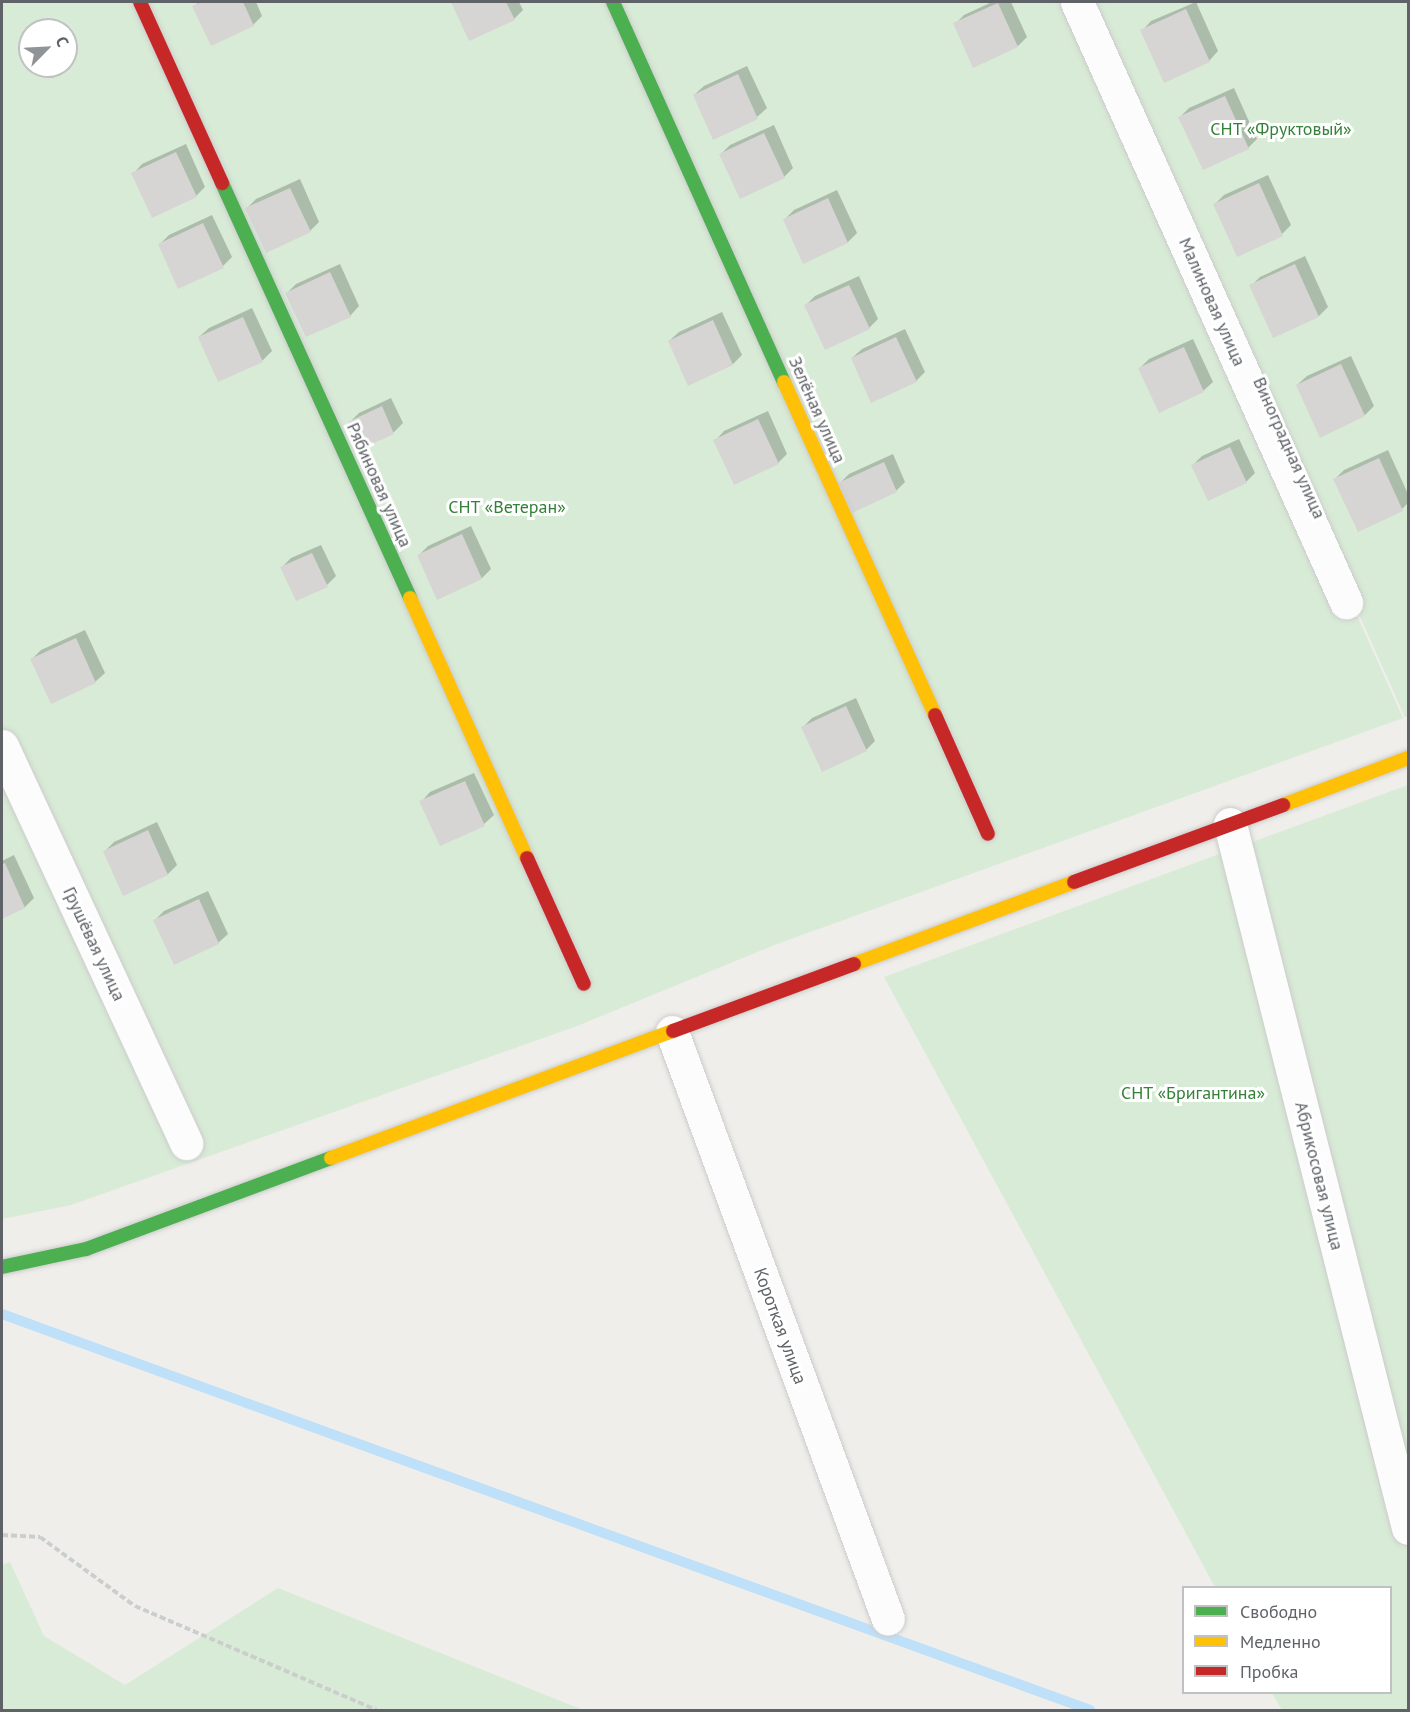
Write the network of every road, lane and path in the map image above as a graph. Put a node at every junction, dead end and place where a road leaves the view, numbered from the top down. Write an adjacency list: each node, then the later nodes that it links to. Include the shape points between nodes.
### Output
1 (140, 2): 10 (street, Рябиновая улица)
2 (612, 2): 9 (street, Зелёная улица)
3 (1077, 2): 5 (street, Малиновая улица)
4 (1090, 2): 5 (street, Виноградная улица)
5 (1351, 600)
6 (2, 746): 12 (street, Грушёвая улица)
7 (1408, 758): 8 (street)
8 (1230, 824): 11 (street); 14 (street, Абрикосовая улица)
9 (988, 834)
10 (584, 984)
11 (672, 1032): 13 (street, via 86,1249); 16 (street, Короткая улица)
12 (186, 1143)
13 (2, 1267)
14 (1408, 1528)
15 (2, 1535): 17 (path, via 39,1537 135,1606)
16 (888, 1620)
17 (377, 1710)

